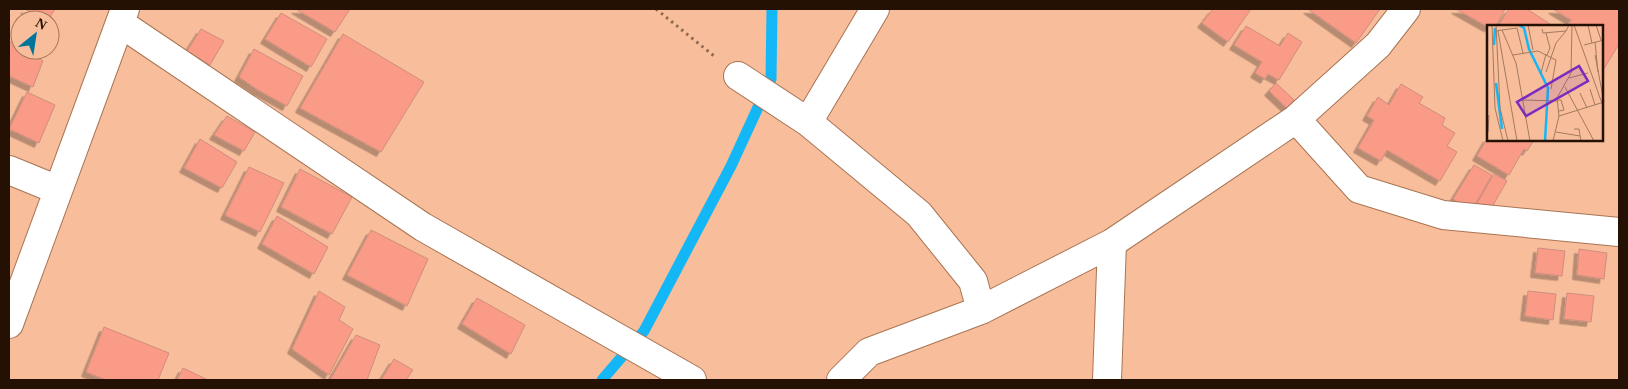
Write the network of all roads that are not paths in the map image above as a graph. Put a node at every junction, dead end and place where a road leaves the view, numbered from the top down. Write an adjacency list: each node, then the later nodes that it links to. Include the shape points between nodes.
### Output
1 (875, 9): 6 (street)
2 (1406, 9): 5 (street, via 1378,45)
3 (122, 16): 8 (street); 13 (street, via 423,227)
4 (745, 80): 6 (street)
5 (1296, 119): 9 (street, via 1359,189 1443,216); 10 (street)
6 (808, 122): 11 (street, via 919,214 973,281)
7 (9, 170): 8 (street)
8 (58, 190): 12 (street)
9 (1619, 232)
10 (1112, 243): 11 (street); 15 (street)
11 (981, 310): 14 (street, via 869,352)
12 (9, 324)
13 (692, 380)
14 (841, 380)
15 (1107, 380)

